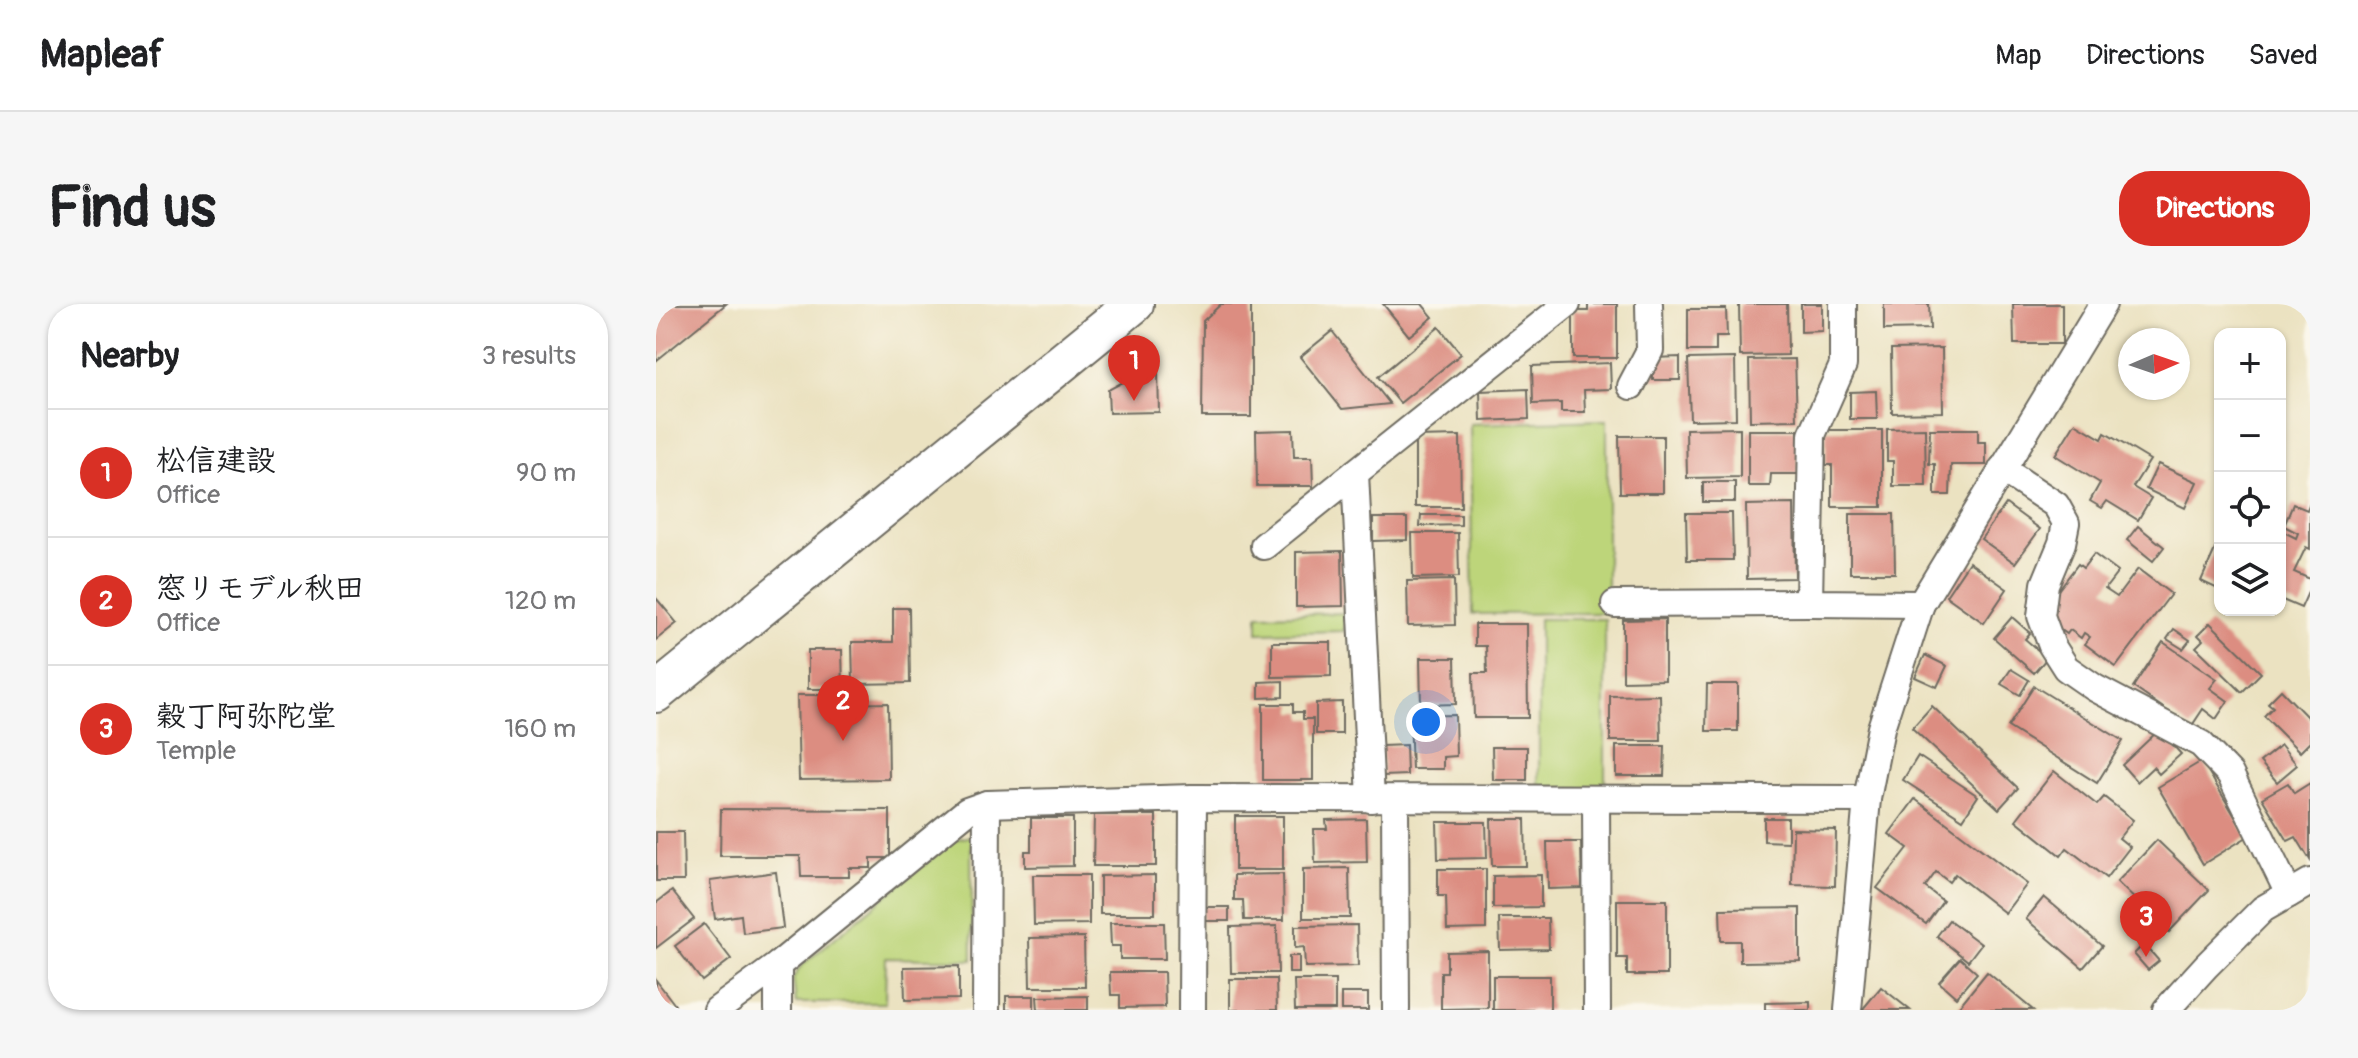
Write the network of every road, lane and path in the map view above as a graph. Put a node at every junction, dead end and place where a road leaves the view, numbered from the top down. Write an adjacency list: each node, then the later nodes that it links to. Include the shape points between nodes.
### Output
1 (1134, 304): 13 (street)
2 (1567, 304): 8 (street)
3 (1649, 304): 6 (street, via 1650,350)
4 (1843, 304): 10 (street, via 1843,365 1812,435)
5 (2103, 304): 7 (street)
6 (1631, 386)
7 (2002, 469): 12 (street); 19 (street, via 2056,505 2066,523 2045,584 2041,616 2066,668 2201,744 2230,774)
8 (1355, 473): 9 (street); 15 (street)
9 (1264, 546)
10 (1809, 603): 11 (street); 12 (street)
11 (1615, 604)
12 (1921, 604): 17 (street, via 1881,728)
13 (656, 693)
14 (1193, 798): 15 (street); 18 (street); 25 (street)
15 (1383, 799): 16 (street); 26 (street)
16 (1596, 799): 17 (street); 27 (street)
17 (1867, 799): 28 (street)
18 (987, 804): 20 (street, via 967,811); 24 (street)
19 (2300, 888): 21 (street, via 2263,909 2206,966)
20 (778, 965): 22 (street); 23 (street)
21 (2180, 1005)
22 (717, 1010)
23 (778, 1010)
24 (986, 1010)
25 (1192, 1010)
26 (1396, 1010)
27 (1597, 1010)
28 (1848, 1010)

